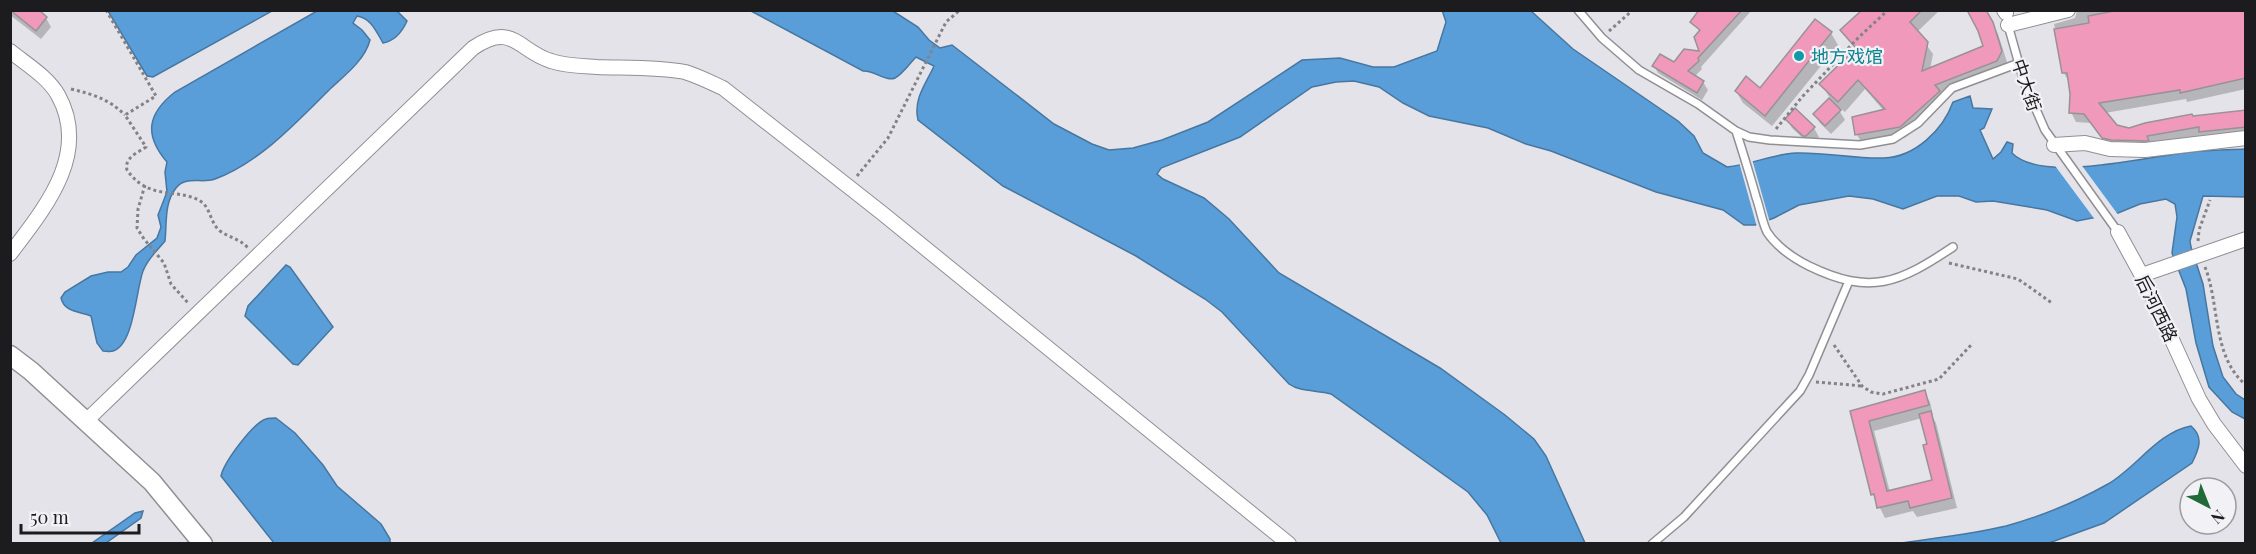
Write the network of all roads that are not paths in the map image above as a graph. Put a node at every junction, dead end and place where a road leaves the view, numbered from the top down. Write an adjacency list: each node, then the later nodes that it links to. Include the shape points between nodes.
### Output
1 (1578, 10): 6 (lane, via 1602,38 1639,70)
2 (2068, 10): 3 (street)
3 (2006, 15): 5 (lane, 中大街)
4 (10, 51): 12 (street, via 58,94 66,113 69,139 64,172 49,203)
5 (2019, 63): 6 (lane, via 1952,88 1918,123 1893,139 1860,145 1770,140); 8 (lane, 中大街, via 2033,107)
6 (1736, 131): 14 (lane, via 1765,226 1778,244 1794,258)
7 (2246, 138): 8 (street, via 2145,150 2085,142)
8 (2058, 149): 9 (lane, 后河西路)
9 (2118, 232): 13 (street, 后河西路)
10 (2246, 239): 13 (street)
11 (1953, 247): 14 (lane, via 1900,278 1880,283)
12 (10, 254)
13 (2142, 275): 17 (street, 后河西路, via 2199,399)
14 (1849, 281): 20 (lane, via 1800,391 1684,517)
15 (10, 355): 16 (main road)
16 (86, 421): 18 (main road, via 152,482); 19 (street, via 473,48 486,39 502,36 550,61 682,72 723,88)
17 (2246, 466)
18 (202, 543)
19 (1289, 543)
20 (1652, 543)

